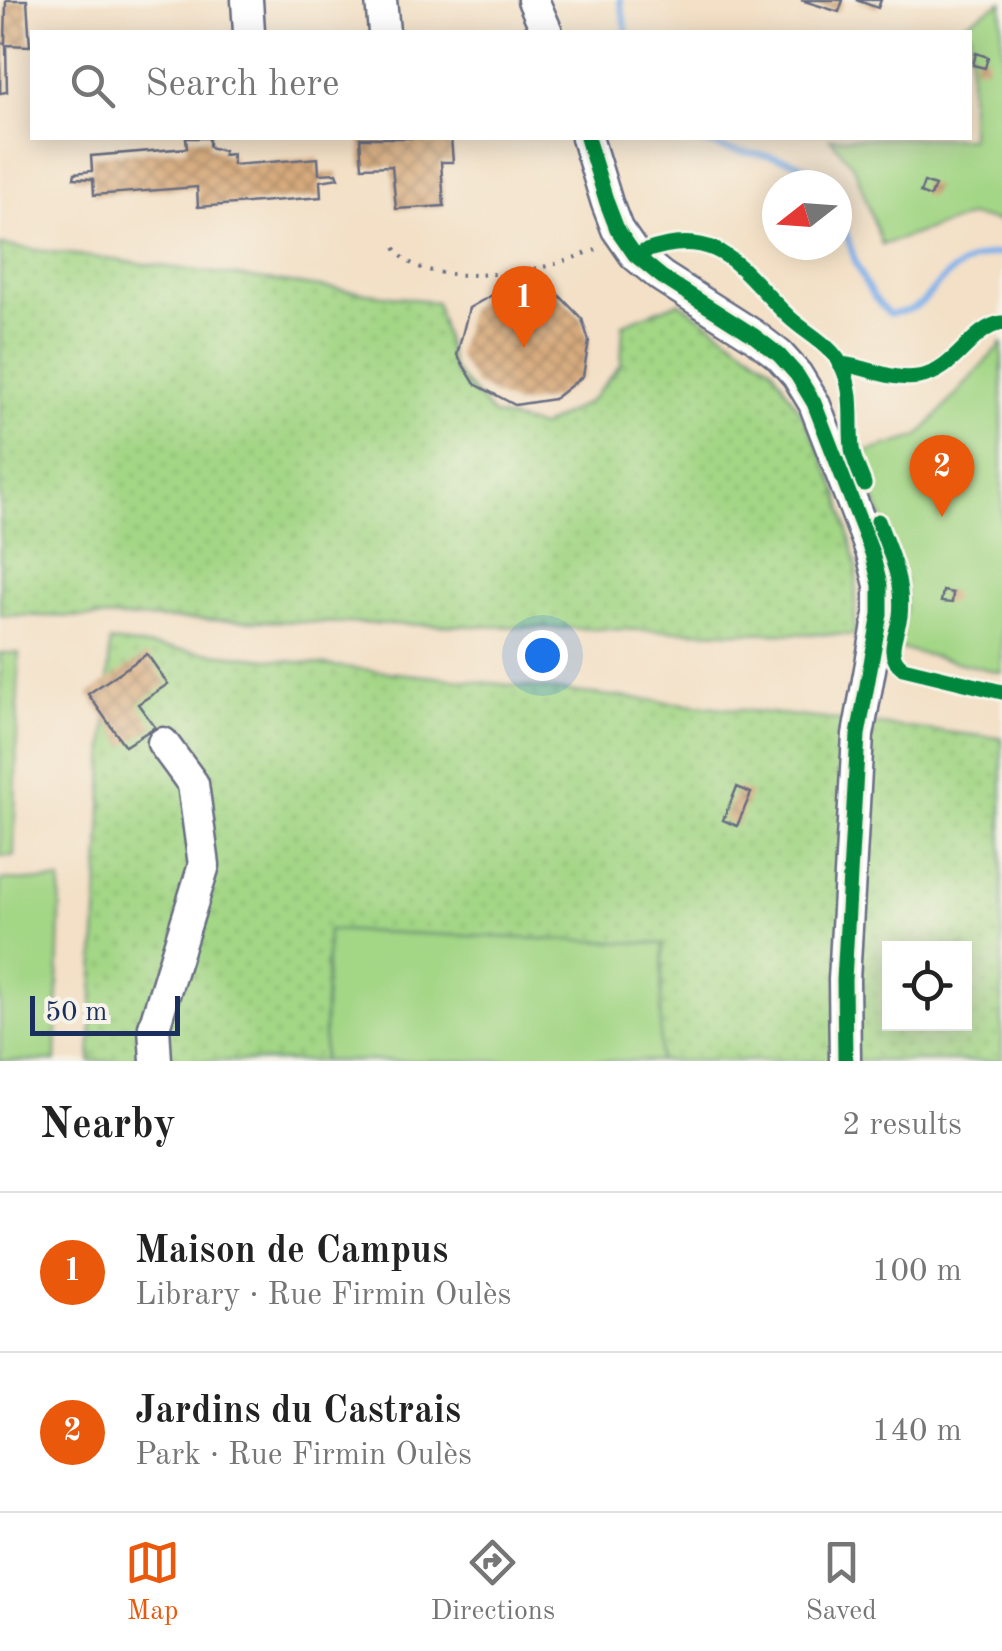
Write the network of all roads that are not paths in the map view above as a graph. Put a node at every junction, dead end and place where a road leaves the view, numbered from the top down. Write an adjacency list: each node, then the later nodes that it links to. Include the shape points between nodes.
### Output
1 (247, 0): 4 (street)
2 (382, 0): 5 (street)
3 (534, 0): 6 (street)
4 (249, 30)
5 (384, 30)
6 (545, 30)
7 (588, 140): 10 (street, via 607,203 635,255 753,335 797,375 872,553 880,614 858,735)
8 (163, 742): 9 (street, via 194,784 204,864 154,1027)
9 (156, 1061)
10 (844, 1061)

